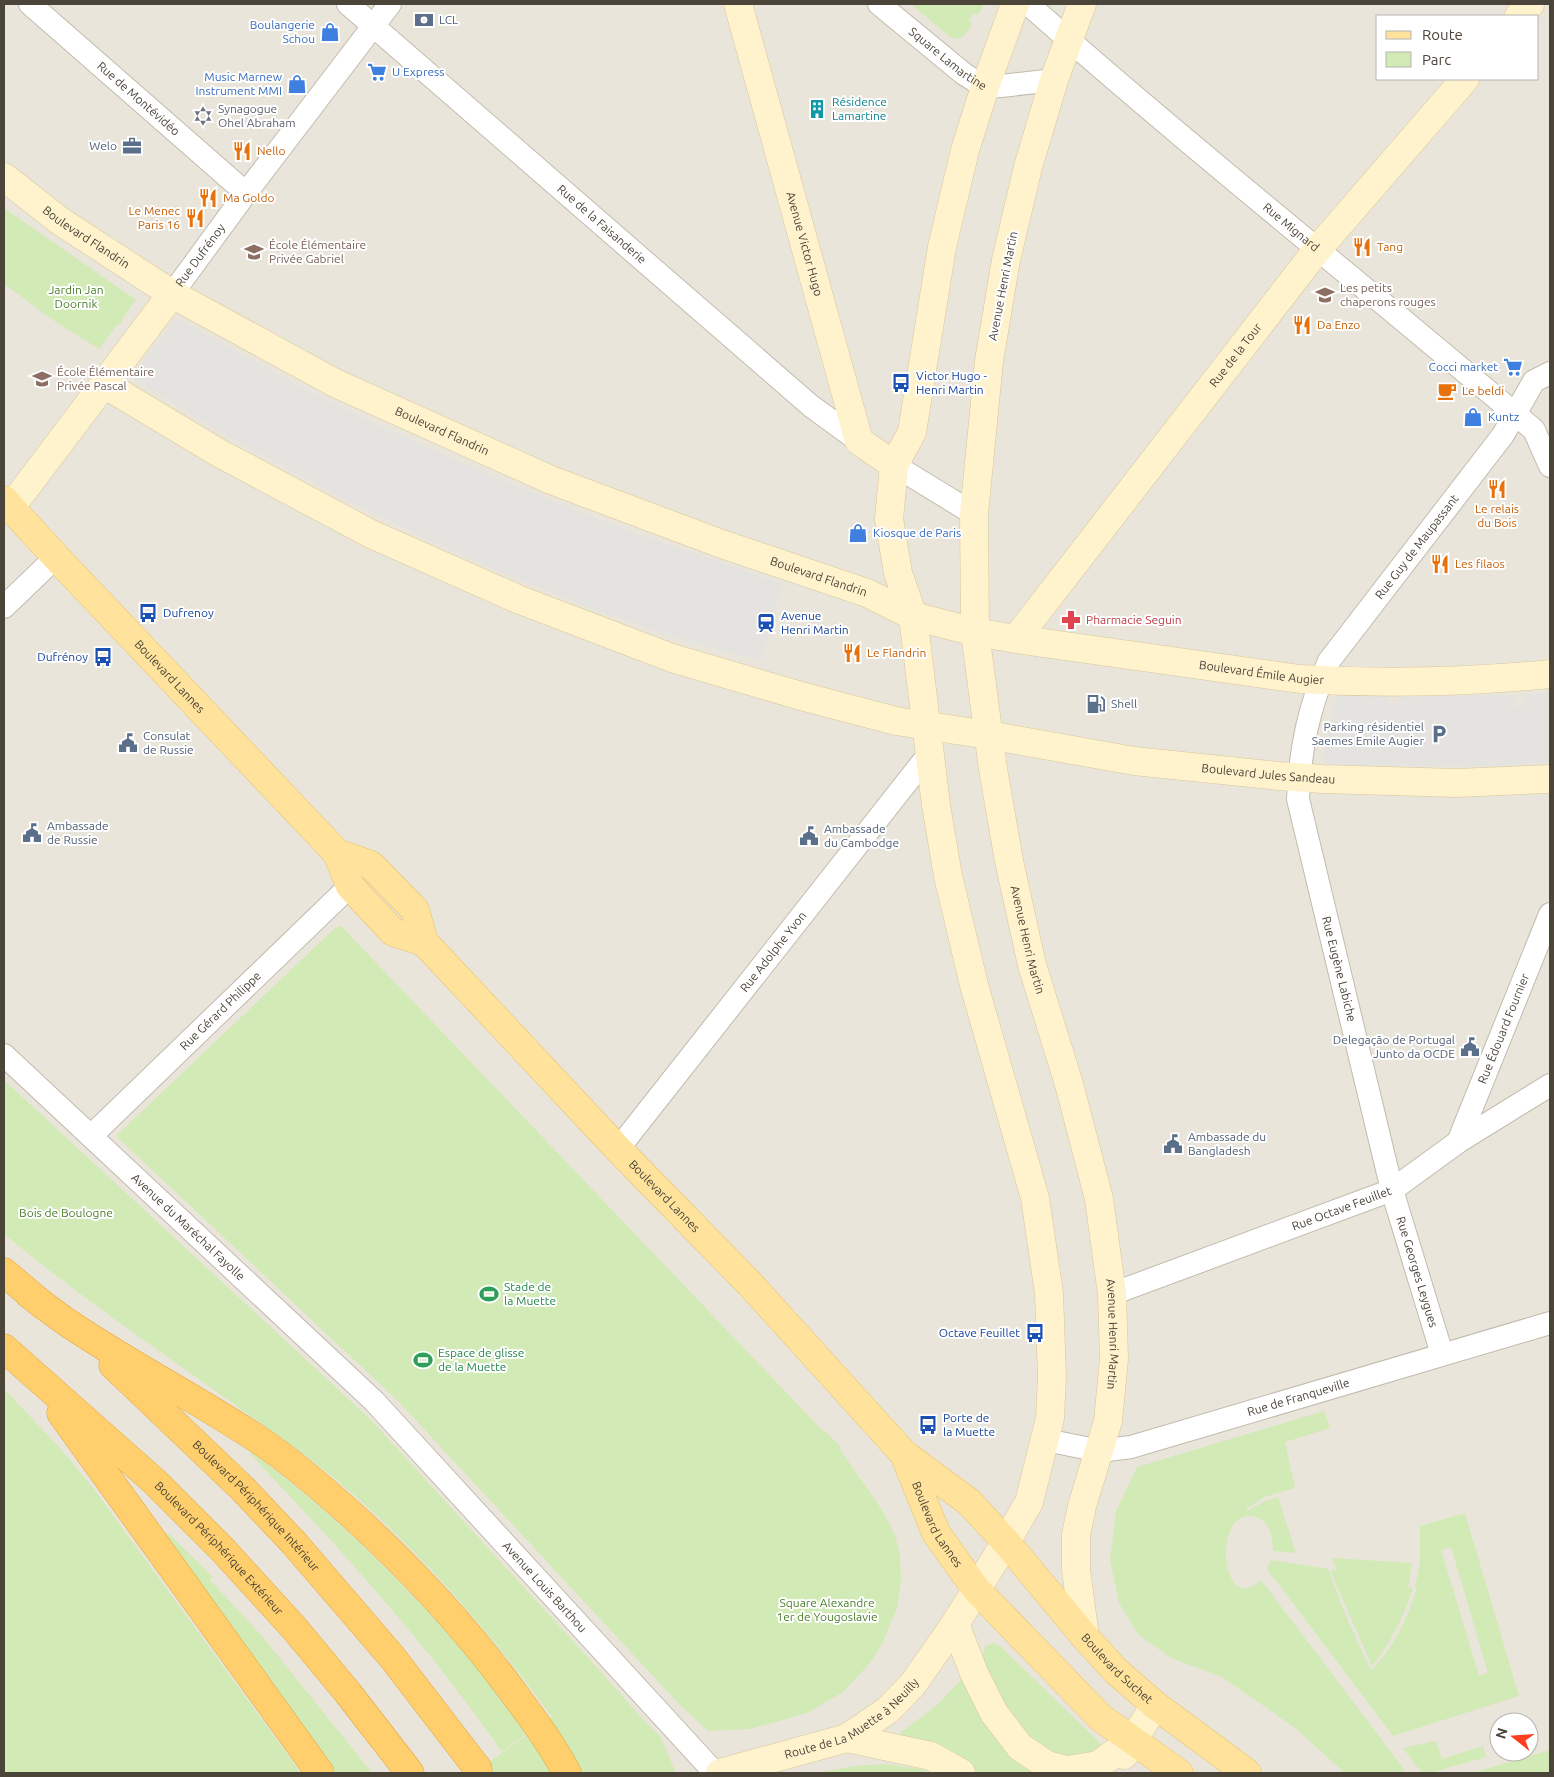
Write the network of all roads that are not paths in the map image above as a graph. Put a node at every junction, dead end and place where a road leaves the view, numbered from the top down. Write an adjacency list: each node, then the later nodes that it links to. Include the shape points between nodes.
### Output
1 (30, 4): 17 (street, Rue de Montévidéo)
2 (348, 4): 11 (street, Rue de la Faisanderie)
3 (390, 4): 11 (street, Rue Dufrénoy)
4 (738, 4): 23 (main road, Avenue Victor Hugo)
5 (879, 4): 15 (street, Square Lamartine, via 964,74)
6 (1015, 4): 15 (main road)
7 (1028, 4): 12 (street, Rue Mignard)
8 (1082, 4): 12 (main road, Avenue Henri Martin)
9 (1530, 4): 10 (main road)
10 (1520, 15)
11 (374, 26): 17 (street, Rue Dufrénoy); 23 (street, Rue de la Faisanderie, via 811,406)
12 (1068, 40): 13 (main road, Avenue Henri Martin); 18 (street, Rue Mignard)
13 (1054, 80): 15 (street, Square Lamartine); 27 (main road, Avenue Henri Martin, via 1028,167 1006,260 989,361)
14 (1464, 80): 18 (main road, Rue de la Tour)
15 (985, 87): 24 (main road, via 965,150 942,247 912,432)
16 (4, 177): 19 (main road, Boulevard Flandrin, via 60,221)
17 (246, 193): 19 (street, Rue Dufrénoy)
18 (1317, 250): 22 (street, Rue Mignard); 32 (main road, Rue de la Tour)
19 (172, 294): 21 (main road, Rue Dufrénoy); 30 (main road, Boulevard Flandrin, via 335,383 552,480 720,543 867,593)
20 (1550, 373): 22 (street, Rue Guy de Maupassant, via 1534,381)
21 (104, 384): 26 (main road, Rue Dufrénoy); 35 (main road, via 219,454 371,534 520,600 672,658 891,720)
22 (1515, 414): 25 (street, Rue Mignard, via 1534,430); 34 (street, Rue Guy de Maupassant, via 1503,435 1329,661)
23 (858, 442): 24 (main road)
24 (894, 465): 27 (street); 30 (main road, via 889,519 898,573)
25 (1550, 466)
26 (7, 503): 28 (main road, Boulevard Lannes)
27 (974, 514): 31 (main road, Avenue Henri Martin)
28 (56, 557): 29 (street); 40 (main road, Boulevard Lannes)
29 (4, 608)
30 (913, 616): 31 (main road, Boulevard Flandrin); 35 (main road)
31 (975, 632): 32 (main road, Boulevard Émile Augier); 36 (main road, Avenue Henri Martin)
32 (1016, 639): 34 (main road, Boulevard Émile Augier)
33 (1550, 674): 34 (main road, Boulevard Émile Augier, via 1471,680)
34 (1321, 680): 38 (street, Rue Guy de Maupassant, via 1300,758)
35 (926, 726): 36 (main road, Boulevard Jules Sandeau); 37 (main road)
36 (988, 735): 38 (main road, Boulevard Jules Sandeau, via 1134,760); 52 (main road, Avenue Henri Martin, via 1008,861 1032,965 1100,1199)
37 (929, 754): 48 (street, Rue Adolphe Yvon); 57 (main road, via 948,876 969,967 1035,1198 1051,1326 1052,1376)
38 (1299, 778): 39 (main road, Boulevard Jules Sandeau, via 1456,783); 49 (street, Rue Eugène Labiche, via 1298,799)
39 (1550, 779)
40 (337, 853): 41 (main road, Boulevard Lannes); 43 (main road, Boulevard Lannes, via 371,864 414,910)
41 (350, 886): 43 (main road, Boulevard Lannes, via 393,932); 46 (street, Rue Gérard Philippe)
42 (1550, 914): 47 (street, Rue Édouard Fournier)
43 (424, 942): 48 (main road, Boulevard Lannes)
44 (4, 1055): 46 (street, Avenue du Maréchal Fayolle)
45 (1550, 1085): 47 (street, Rue Octave Feuillet)
46 (91, 1136): 56 (street, Avenue du Maréchal Fayolle)
47 (1458, 1142): 49 (street, Rue Octave Feuillet)
48 (618, 1149): 59 (main road, Boulevard Lannes, via 750,1284)
49 (1392, 1190): 52 (street, Rue Octave Feuillet); 55 (street, Rue Georges Leygues)
50 (4, 1272): 51 (highway, Boulevard Périphérique Intérieur)
51 (29, 1294): 67 (highway, Boulevard Périphérique Intérieur, via 124,1374 243,1488 392,1657); 70 (highway, via 103,1346 261,1441 310,1478 380,1540 492,1663 536,1723)
52 (1112, 1294): 58 (main road, Avenue Henri Martin, via 1114,1359 1108,1421)
53 (1550, 1324): 55 (street, Rue de Franqueville)
54 (4, 1348): 68 (highway, via 69,1424); 69 (highway, Boulevard Périphérique Extérieur, via 155,1482 223,1550 307,1643)
55 (1442, 1354): 58 (street, Rue de Franqueville, via 1131,1447)
56 (374, 1401): 71 (street, Avenue Louis Barthou)
57 (1046, 1440): 58 (street, Rue de Franqueville); 60 (main road, via 1029,1502)
58 (1100, 1451): 63 (main road, Avenue Henri Martin, via 1076,1535 1076,1570)
59 (904, 1454): 60 (main road, Boulevard Lannes, via 970,1502); 61 (main road, Boulevard Lannes, via 936,1533)
60 (1006, 1542): 61 (main road, Route de La Muette à Neuilly); 63 (main road, Boulevard Suchet)
61 (976, 1589): 62 (main road, Route de La Muette à Neuilly); 66 (main road, via 1101,1718)
62 (955, 1624): 65 (main road, Route de La Muette à Neuilly, via 913,1684 888,1710); 66 (main road, via 994,1713 1020,1747 1047,1765 1067,1770 1098,1765)
63 (1085, 1636): 64 (main road, Boulevard Suchet, via 1116,1672)
64 (1155, 1705): 66 (main road); 76 (main road, Boulevard Suchet)
65 (848, 1738): 72 (main road, Route de La Muette à Neuilly); 73 (main road, via 931,1756)
66 (1133, 1740): 74 (main road); 75 (main road)
67 (478, 1769)
68 (320, 1773)
69 (410, 1773)
70 (567, 1773)
71 (714, 1773)
72 (720, 1773)
73 (961, 1773)
74 (1113, 1773)
75 (1179, 1773)
76 (1247, 1773)

